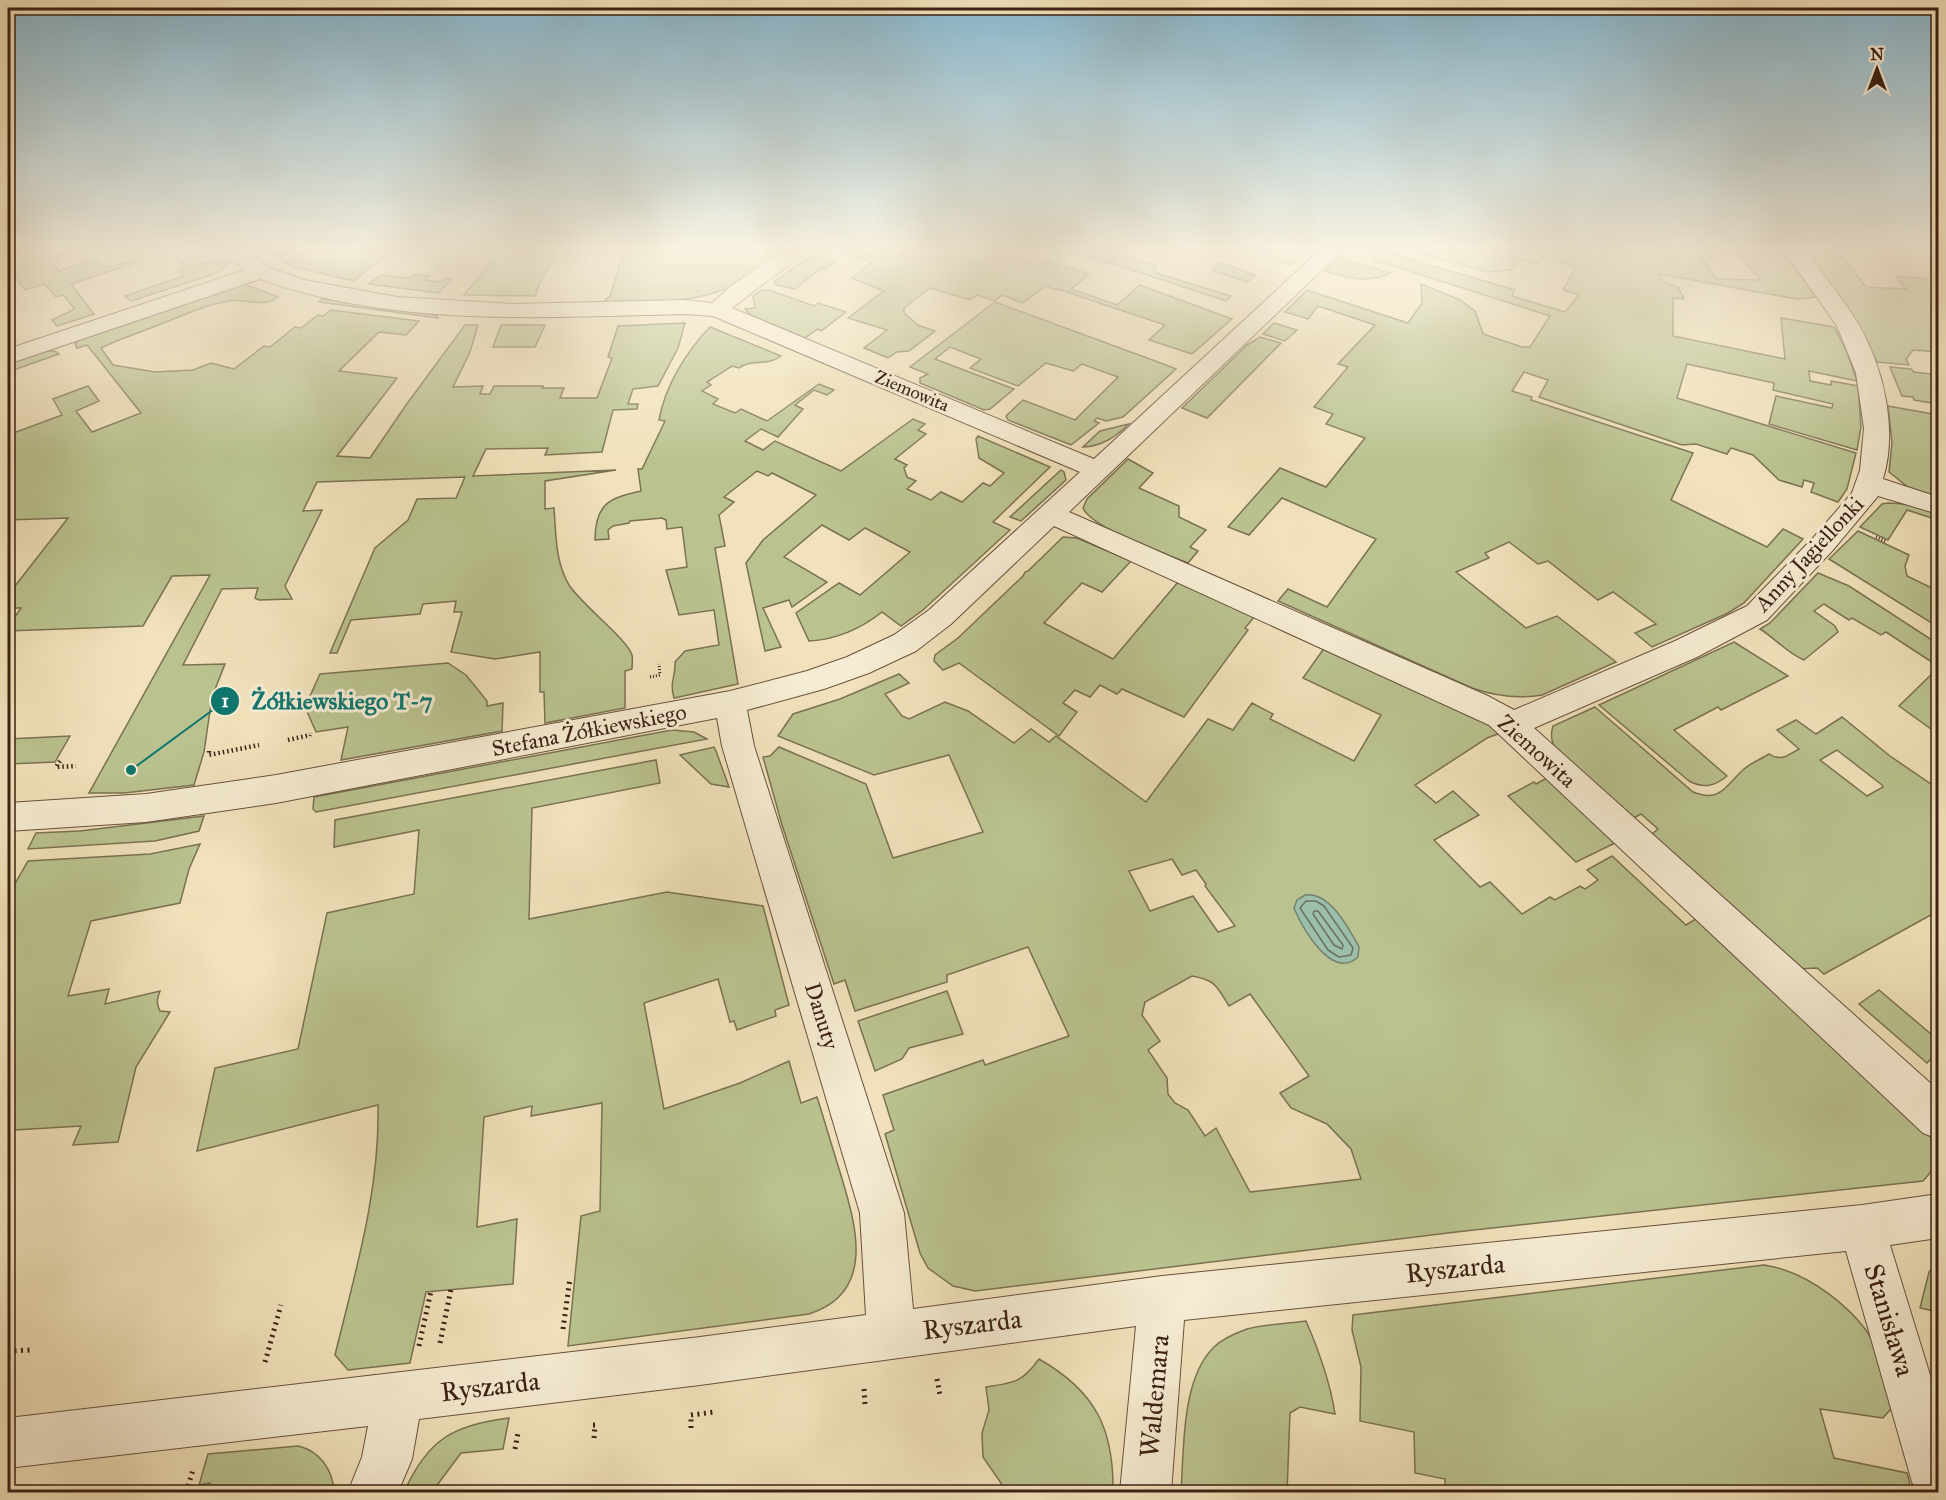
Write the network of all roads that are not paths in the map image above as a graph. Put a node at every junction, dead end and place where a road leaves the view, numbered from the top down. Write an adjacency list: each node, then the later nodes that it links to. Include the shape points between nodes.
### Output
1 (118, 320): 5 (street)
2 (741, 320): 6 (street, Ziemowita)
3 (1258, 320): 6 (street, Stefana Żółkiewskiego)
4 (1844, 320): 7 (street, Anny Jagiellonki, via 1869,373 1877,428)
5 (8, 357)
6 (1098, 470): 9 (street, Stefana Żółkiewskiego)
7 (1870, 484): 8 (street); 11 (street, Anny Jagiellonki, via 1845,520 1757,613 1686,649)
8 (1938, 506)
9 (1051, 514): 10 (street, Stefana Żółkiewskiego, via 940,617 905,643 813,681); 11 (street, Ziemowita, via 1477,704)
10 (730, 703): 12 (street, Stefana Żółkiewskiego, via 276,789 146,808); 17 (street, Danuty, via 738,746 882,1213)
11 (1510, 725): 13 (street, Ziemowita)
12 (8, 817)
13 (1938, 1118)
14 (1938, 1216): 15 (street, Ryszarda)
15 (1862, 1227): 16 (street, Ryszarda); 20 (street, Stanisława)
16 (1162, 1299): 17 (street, Ryszarda); 22 (street, Waldemara)
17 (891, 1334): 18 (street, Ryszarda)
18 (398, 1398): 19 (street, Ryszarda); 21 (street, via 387,1459)
19 (8, 1443)
20 (1938, 1482)
21 (374, 1492)
22 (1146, 1492)

